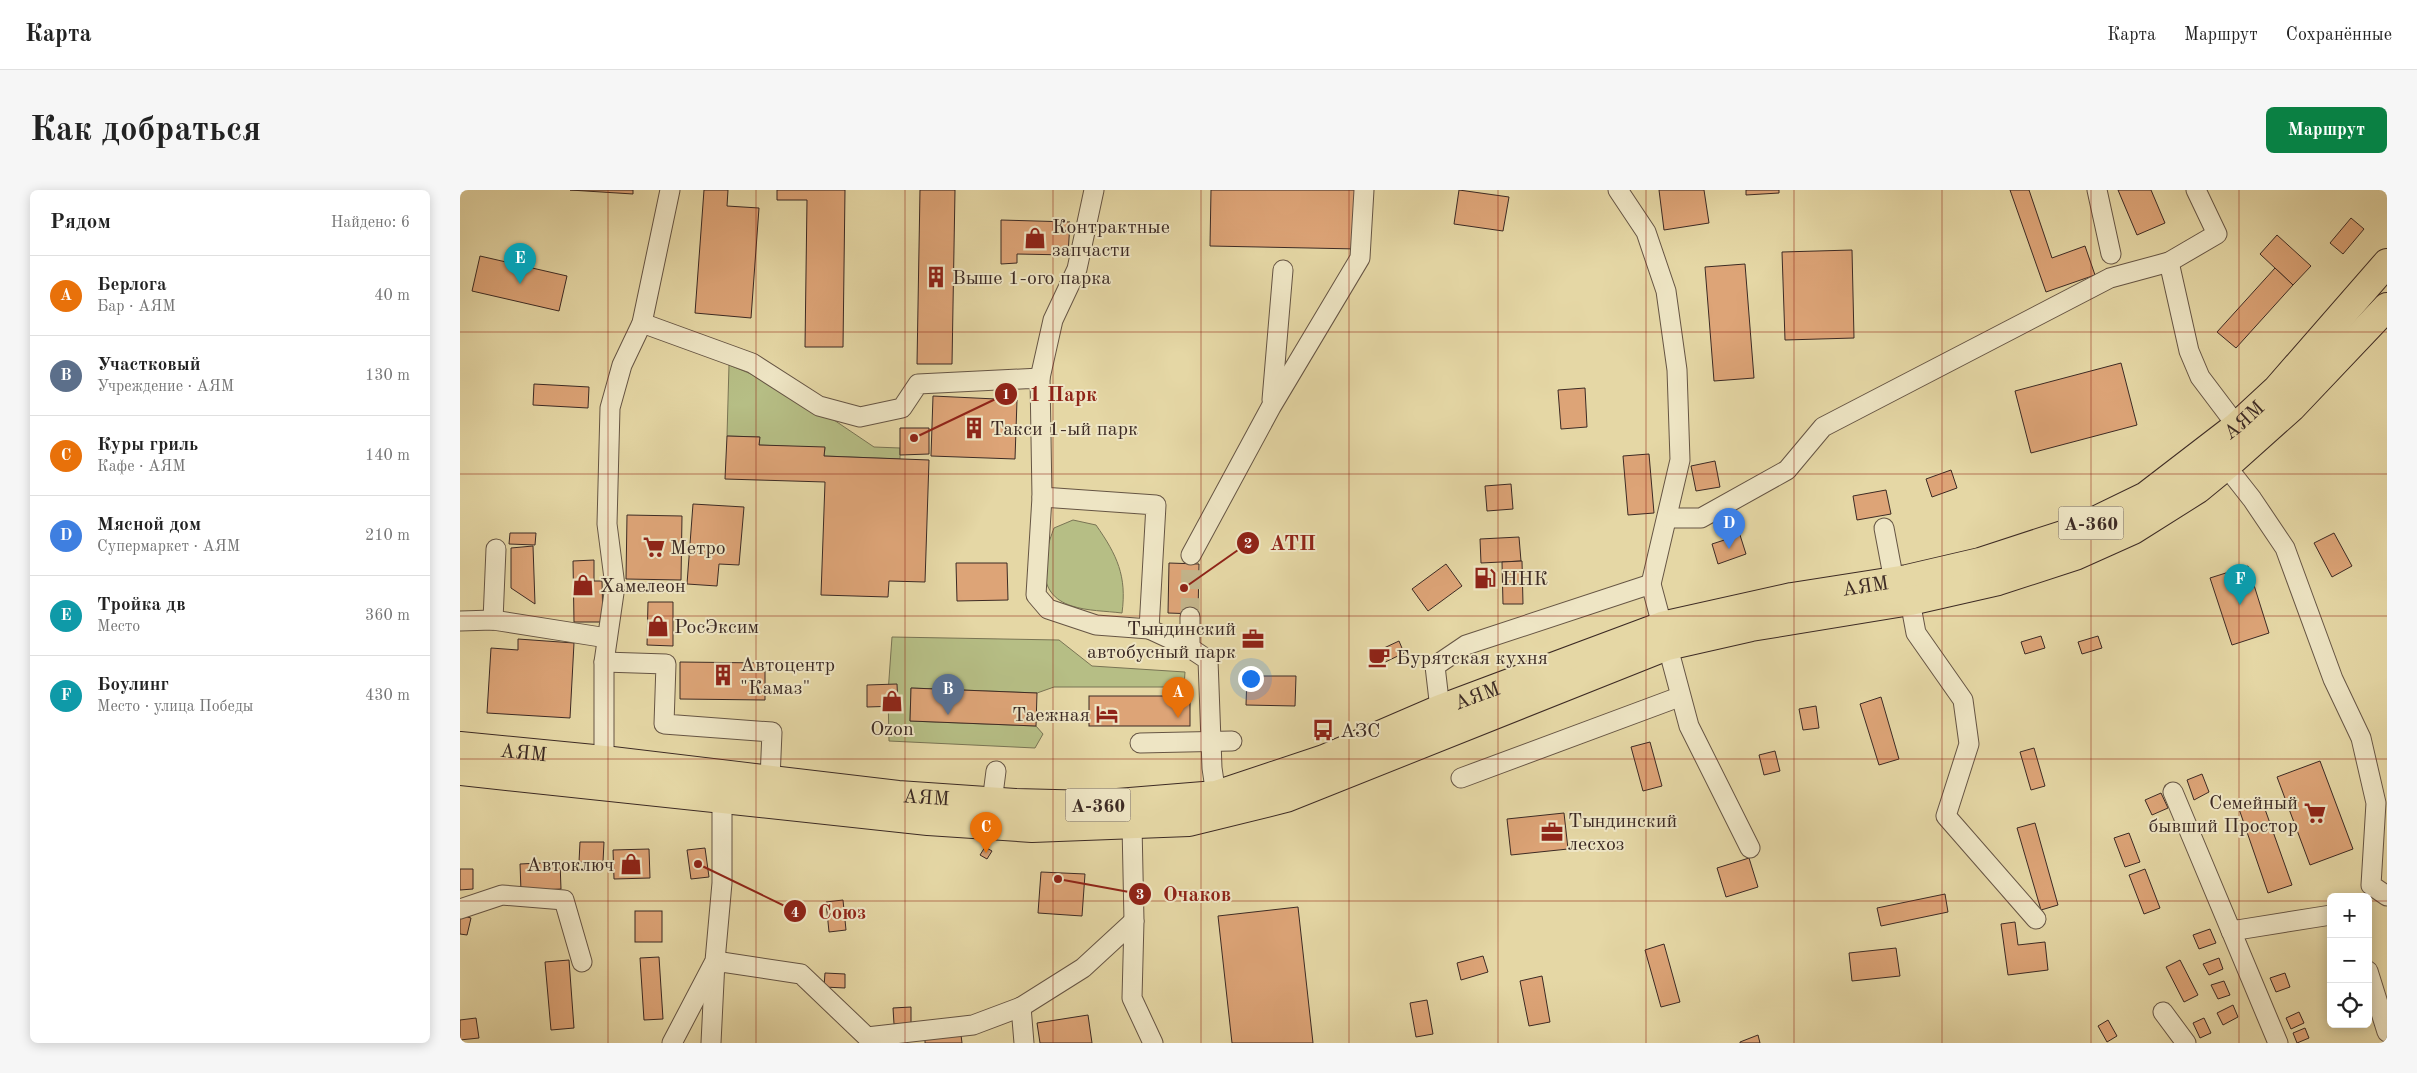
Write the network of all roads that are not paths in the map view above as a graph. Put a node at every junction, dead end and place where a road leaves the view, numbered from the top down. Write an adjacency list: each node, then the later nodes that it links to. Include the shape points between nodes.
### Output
1 (670, 190): 12 (street)
2 (1094, 190): 13 (street, via 1077,269 1053,320)
3 (1364, 190): 14 (street, via 1360,258)
4 (1618, 190): 18 (street, via 1646,232 1666,291 1677,370 1680,460)
5 (2097, 190): 7 (street)
6 (2196, 190): 8 (street, via 2217,234)
7 (2111, 254)
8 (2170, 262): 15 (street, via 2189,351 2200,377); 18 (street, via 2110,278 1823,427 1787,470 1700,518)
9 (2387, 263): 15 (highway, АЯМ / А-360, via 2282,384)
10 (1283, 270): 14 (street)
11 (2387, 307): 16 (highway, АЯМ / А-360, via 2292,407)
12 (642, 323): 13 (street, via 752,363 820,406 860,417 902,408 918,384); 29 (street, via 622,365 610,408 607,524 615,586)
13 (1040, 378): 17 (street)
14 (1271, 407): 21 (street)
15 (2237, 426): 23 (highway, АЯМ / А-360, via 2146,496 2072,532)
16 (2226, 466): 23 (highway, АЯМ / А-360, via 2198,489 2133,530 2075,556 1998,582); 47 (street, via 2285,548 2333,679 2361,738)
17 (1042, 497): 27 (street, via 1036,596 1048,609 1096,625); 27 (street, via 1156,505)
18 (1667, 518): 22 (street)
19 (1884, 528): 23 (street)
20 (496, 549): 25 (street)
21 (1191, 554)
22 (1651, 584): 28 (street); 33 (street, via 1466,644 1435,666)
23 (1902, 591): 28 (highway, АЯМ / А-360, via 1792,596); 54 (street, via 1916,633 1963,700 1969,744 1946,816)
24 (1190, 617): 30 (street)
25 (493, 620): 26 (street); 29 (street)
26 (460, 621)
27 (1149, 629): 30 (street)
28 (1665, 636): 32 (street); 33 (highway, АЯМ / А-360); 48 (highway, АЯМ / А-360, via 1286,798 1189,822)
29 (608, 638): 31 (street)
30 (1190, 648): 35 (street, via 1208,660)
31 (604, 662): 38 (street); 42 (street, via 666,664 664,724 772,732)
32 (1680, 697): 41 (street); 49 (street, via 1689,726)
33 (1440, 709): 45 (highway, АЯМ / А-360, via 1324,759)
34 (1232, 740): 35 (street)
35 (1212, 741): 36 (street); 45 (street)
36 (1140, 743)
37 (460, 746): 38 (highway, АЯМ / А-360)
38 (604, 760): 43 (highway, АЯМ / А-360)
39 (460, 770): 43 (highway, АЯМ / А-360)
40 (996, 771): 46 (street)
41 (1461, 778)
42 (770, 779): 43 (highway, АЯМ / А-360); 46 (highway, АЯМ / А-360)
43 (722, 786): 48 (highway, АЯМ / А-360, via 928,821 1032,828); 57 (street, via 722,883)
44 (2173, 792): 56 (street)
45 (1216, 795): 46 (highway, АЯМ / А-360, via 1093,805)
46 (992, 802)
47 (2381, 805): 50 (street)
48 (1132, 825): 55 (street)
49 (1750, 848)
50 (2367, 891): 51 (street)
51 (2387, 896)
52 (460, 909): 58 (street, via 502,895 564,900)
53 (2327, 916): 56 (street)
54 (2036, 920)
55 (1134, 921): 60 (street, via 1083,968); 67 (street, via 1132,998)
56 (2231, 931): 69 (street)
57 (715, 961): 63 (street, via 801,974); 64 (street); 65 (street)
58 (582, 962)
59 (2372, 983): 62 (street)
60 (1021, 1007): 63 (street, via 974,1025); 66 (street)
61 (2164, 1012): 68 (street)
62 (2387, 1032)
63 (867, 1040)
64 (672, 1043)
65 (711, 1043)
66 (1024, 1043)
67 (1153, 1043)
68 (2186, 1043)
69 (2278, 1043)

